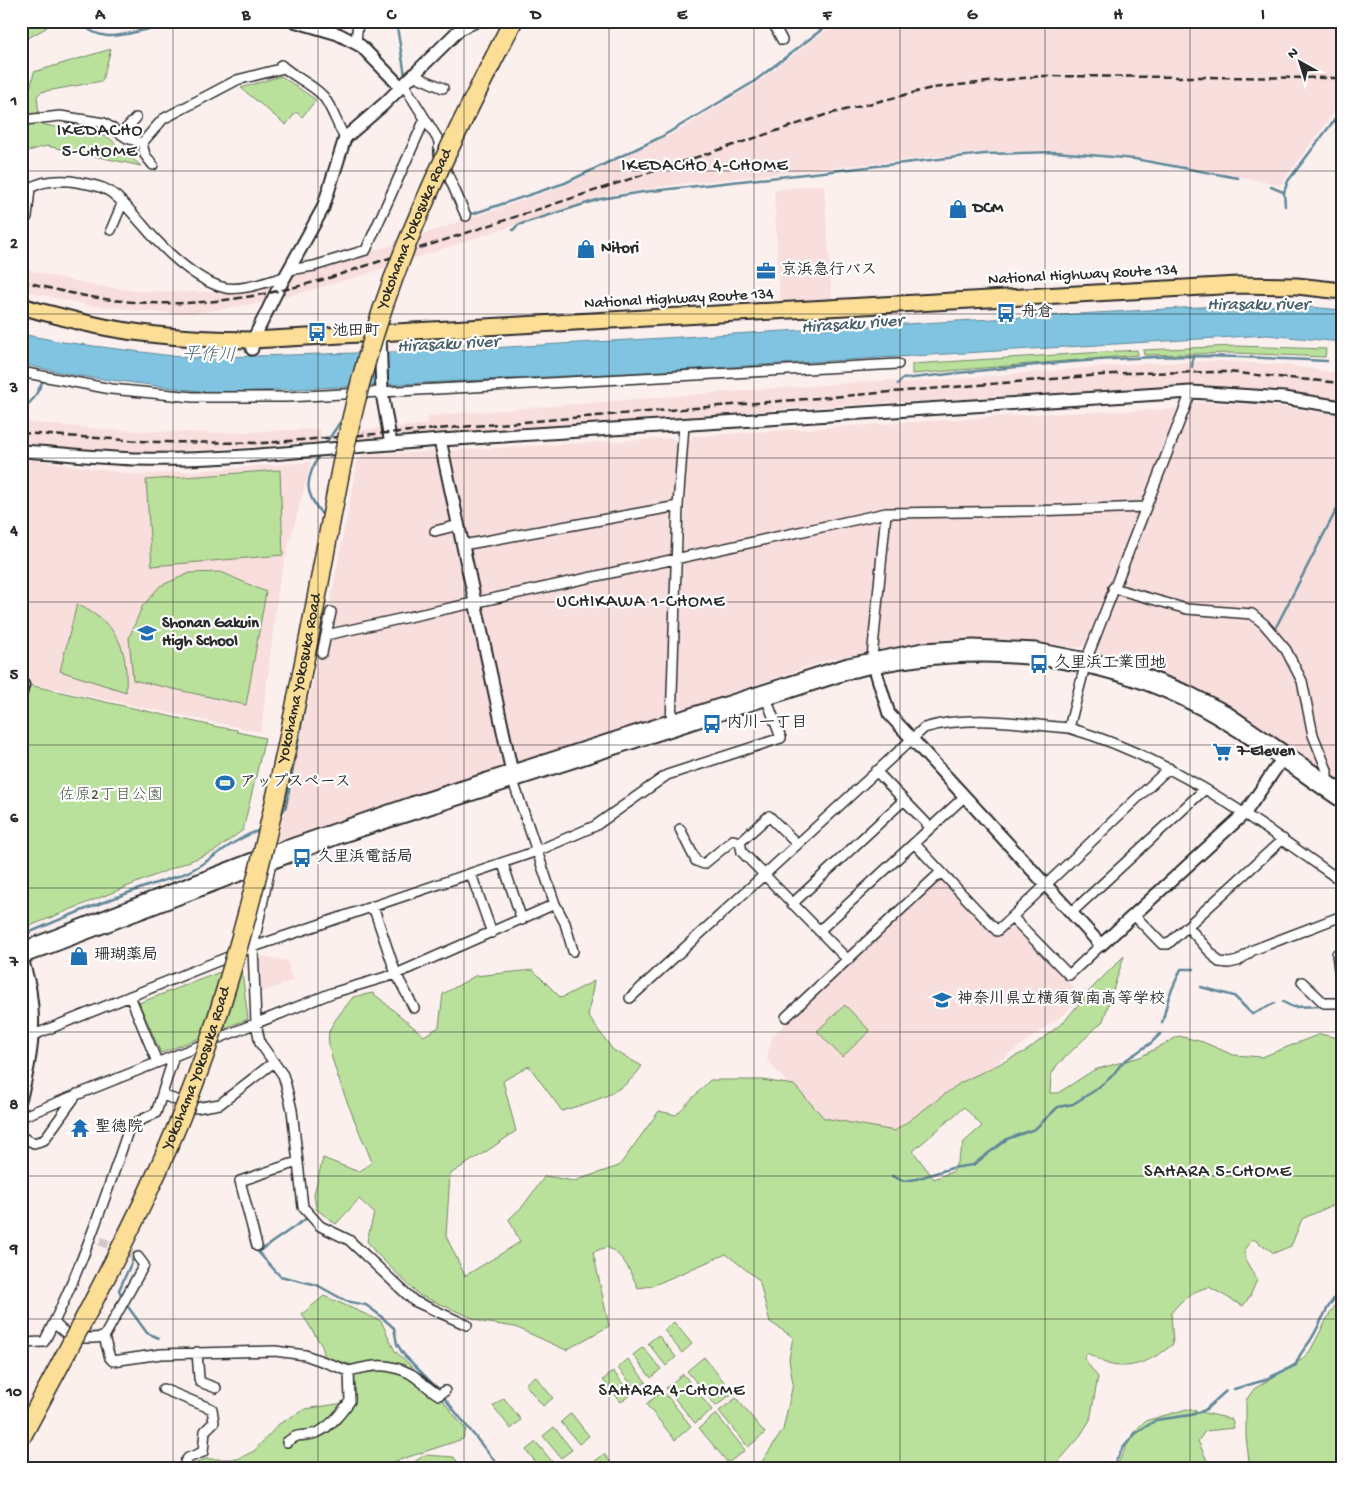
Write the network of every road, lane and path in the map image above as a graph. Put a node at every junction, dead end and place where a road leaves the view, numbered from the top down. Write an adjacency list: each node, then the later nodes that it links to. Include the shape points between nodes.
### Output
1 (294, 21): 9 (street)
2 (358, 21): 9 (street)
3 (480, 21): 7 (street)
4 (506, 21): 135 (highway, Yokohama Yokosuka Road, via 412,214 367,338 344,427 270,805 202,1047 141,1195)
5 (513, 21): 136 (highway, Yokohama Yokosuka Road, bridge, via 422,204 368,353 345,451 273,813 239,946 207,1049 174,1134 128,1234)
6 (772, 21): 8 (street)
7 (461, 26): 10 (street)
8 (782, 40)
9 (356, 43): 11 (street)
10 (413, 75): 11 (street); 12 (street)
11 (402, 86): 14 (street); 17 (street)
12 (443, 88)
13 (136, 118): 16 (street)
14 (425, 119): 23 (street, via 439,141 439,154); 26 (street, via 366,250)
15 (25, 120): 16 (street, via 60,116 104,123)
16 (122, 133): 18 (street)
17 (345, 138): 18 (street, via 322,95 282,65 237,80 163,119); 26 (street, via 323,208)
18 (142, 143): 19 (street, via 145,155)
19 (153, 165)
20 (21, 178): 21 (street)
21 (30, 188): 22 (street, via 57,180 80,182 107,190); 24 (street)
22 (122, 204): 25 (street); 26 (street, via 165,249 187,268 214,284 237,288)
23 (466, 216)
24 (27, 217)
25 (111, 230)
26 (287, 274): 32 (street)
27 (1342, 291): 31 (highway, National Highway Route 134, via 1238,285)
28 (1342, 300): 31 (highway, National Highway Route 134, via 1238,294)
29 (21, 305): 32 (highway, National Highway Route 134, via 121,331)
30 (21, 314): 32 (highway, National Highway Route 134, via 119,339 185,347)
31 (380, 342): 32 (highway, National Highway Route 134); 35 (street)
32 (252, 344)
33 (898, 364): 35 (street)
34 (21, 372): 35 (street, via 111,389 193,397 287,397 364,394)
35 (382, 390): 40 (street)
36 (1191, 392): 37 (street, via 1284,398); 38 (street); 43 (street)
37 (1342, 407)
38 (684, 425): 39 (street); 42 (street)
39 (440, 440): 40 (street); 45 (street)
40 (391, 444): 41 (street, via 291,453 139,459)
41 (21, 451)
42 (678, 506): 47 (street); 48 (street)
43 (1146, 507): 44 (street); 49 (street)
44 (886, 512): 48 (street); 54 (street)
45 (458, 525): 46 (street); 47 (street)
46 (435, 531)
47 (463, 545): 50 (street)
48 (678, 558): 50 (street); 57 (street)
49 (1113, 588): 55 (street); 64 (street, via 1187,609 1252,614 1264,624 1286,650 1302,681 1312,735 1327,770)
50 (476, 603): 52 (street); 63 (street)
51 (331, 612): 52 (street)
52 (326, 635): 53 (street)
53 (322, 653)
54 (873, 662): 55 (street, via 923,649 973,646 1036,649); 56 (street); 59 (street, via 889,714)
55 (1087, 662): 58 (street); 60 (street, via 1122,666 1186,691 1225,711)
56 (765, 695): 57 (street); 77 (street, via 781,738 667,775 595,826)
57 (671, 725): 63 (street)
58 (1069, 728): 59 (street, via 973,720 924,728); 61 (street, via 1105,738)
59 (910, 739): 62 (street); 67 (street)
60 (1284, 756): 64 (street); 69 (street); 70 (street)
61 (1169, 768): 65 (street); 84 (street)
62 (876, 771): 68 (street); 76 (street)
63 (513, 776): 77 (street); 78 (street, via 412,803)
64 (1327, 781): 66 (street)
65 (1205, 789): 70 (street); 88 (street)
66 (1342, 791)
67 (964, 797): 71 (street); 84 (street)
68 (904, 800): 71 (street); 86 (street)
69 (1342, 802)
70 (1245, 813): 73 (street); 89 (street)
71 (931, 828): 75 (street)
72 (680, 829): 74 (street, via 696,862 704,864 733,840)
73 (1283, 839): 83 (street, via 1334,876); 93 (street)
74 (740, 842): 76 (street, via 769,816); 82 (street, via 742,852)
75 (914, 843): 80 (street); 94 (street)
76 (797, 844): 82 (street)
77 (537, 852): 79 (street); 85 (street)
78 (270, 858): 97 (street); 100 (street)
79 (502, 864): 81 (street); 92 (street)
80 (941, 872): 91 (street, via 997,931); 101 (street)
81 (471, 874): 87 (street); 95 (street)
82 (764, 875): 86 (street); 106 (street)
83 (1342, 875)
84 (1046, 885): 88 (street); 91 (street)
85 (555, 904): 92 (street); 98 (street, via 565,923)
86 (792, 904): 94 (street)
87 (374, 906): 97 (street); 103 (street)
88 (1072, 913): 96 (street)
89 (1134, 915): 93 (street, via 1162,944 1168,944); 96 (street)
90 (1342, 916): 93 (street, via 1253,950 1229,964 1219,962)
91 (1012, 917): 96 (street, via 1069,975)
92 (522, 920): 95 (street)
93 (1188, 927)
94 (819, 931): 101 (street)
95 (492, 932): 103 (street)
96 (1101, 945)
97 (253, 947): 105 (street); 110 (street)
98 (573, 951)
99 (1342, 953): 102 (street, via 1337,954 1338,969)
100 (22, 954): 111 (street, via 30,989)
101 (848, 960): 109 (street)
102 (1342, 969)
103 (396, 974): 108 (street); 110 (street, via 332,993)
104 (1302, 982): 107 (street, via 1324,1003)
105 (130, 996): 111 (street); 114 (street)
106 (630, 998)
107 (1342, 1002)
108 (414, 1008)
109 (786, 1017)
110 (256, 1023): 113 (street); 115 (street, via 260,1043)
111 (34, 1035): 112 (street); 118 (street)
112 (21, 1040)
113 (174, 1056): 114 (street); 117 (street)
114 (157, 1062): 116 (street)
115 (274, 1062): 117 (street, via 220,1104 196,1108); 121 (street, via 283,1075 288,1093)
116 (78, 1094): 119 (street); 120 (street, via 44,1140 34,1143)
117 (163, 1095): 122 (street, via 156,1113 130,1125)
118 (21, 1097)
119 (21, 1117)
120 (21, 1137)
121 (297, 1162): 124 (street, via 240,1181); 127 (street, via 303,1207 320,1226 349,1240 414,1302)
122 (90, 1238): 123 (street); 126 (street)
123 (100, 1241)
124 (257, 1246)
125 (138, 1257): 128 (street, via 144,1265)
126 (54, 1322): 128 (street, via 63,1332 79,1339); 129 (street, via 44,1342)
127 (467, 1325)
128 (104, 1338): 130 (street, via 113,1361)
129 (21, 1343)
130 (197, 1352): 131 (street, via 275,1351 305,1355); 132 (street, via 200,1382)
131 (349, 1371): 134 (street, via 376,1364 412,1374 439,1395); 137 (street, via 350,1401 341,1413 316,1433 296,1435)
132 (216, 1388)
133 (163, 1389): 138 (street, via 212,1409 214,1422 205,1431 203,1452 188,1458)
134 (445, 1391)
135 (21, 1428)
136 (21, 1438)
137 (287, 1442)
138 (185, 1469)

